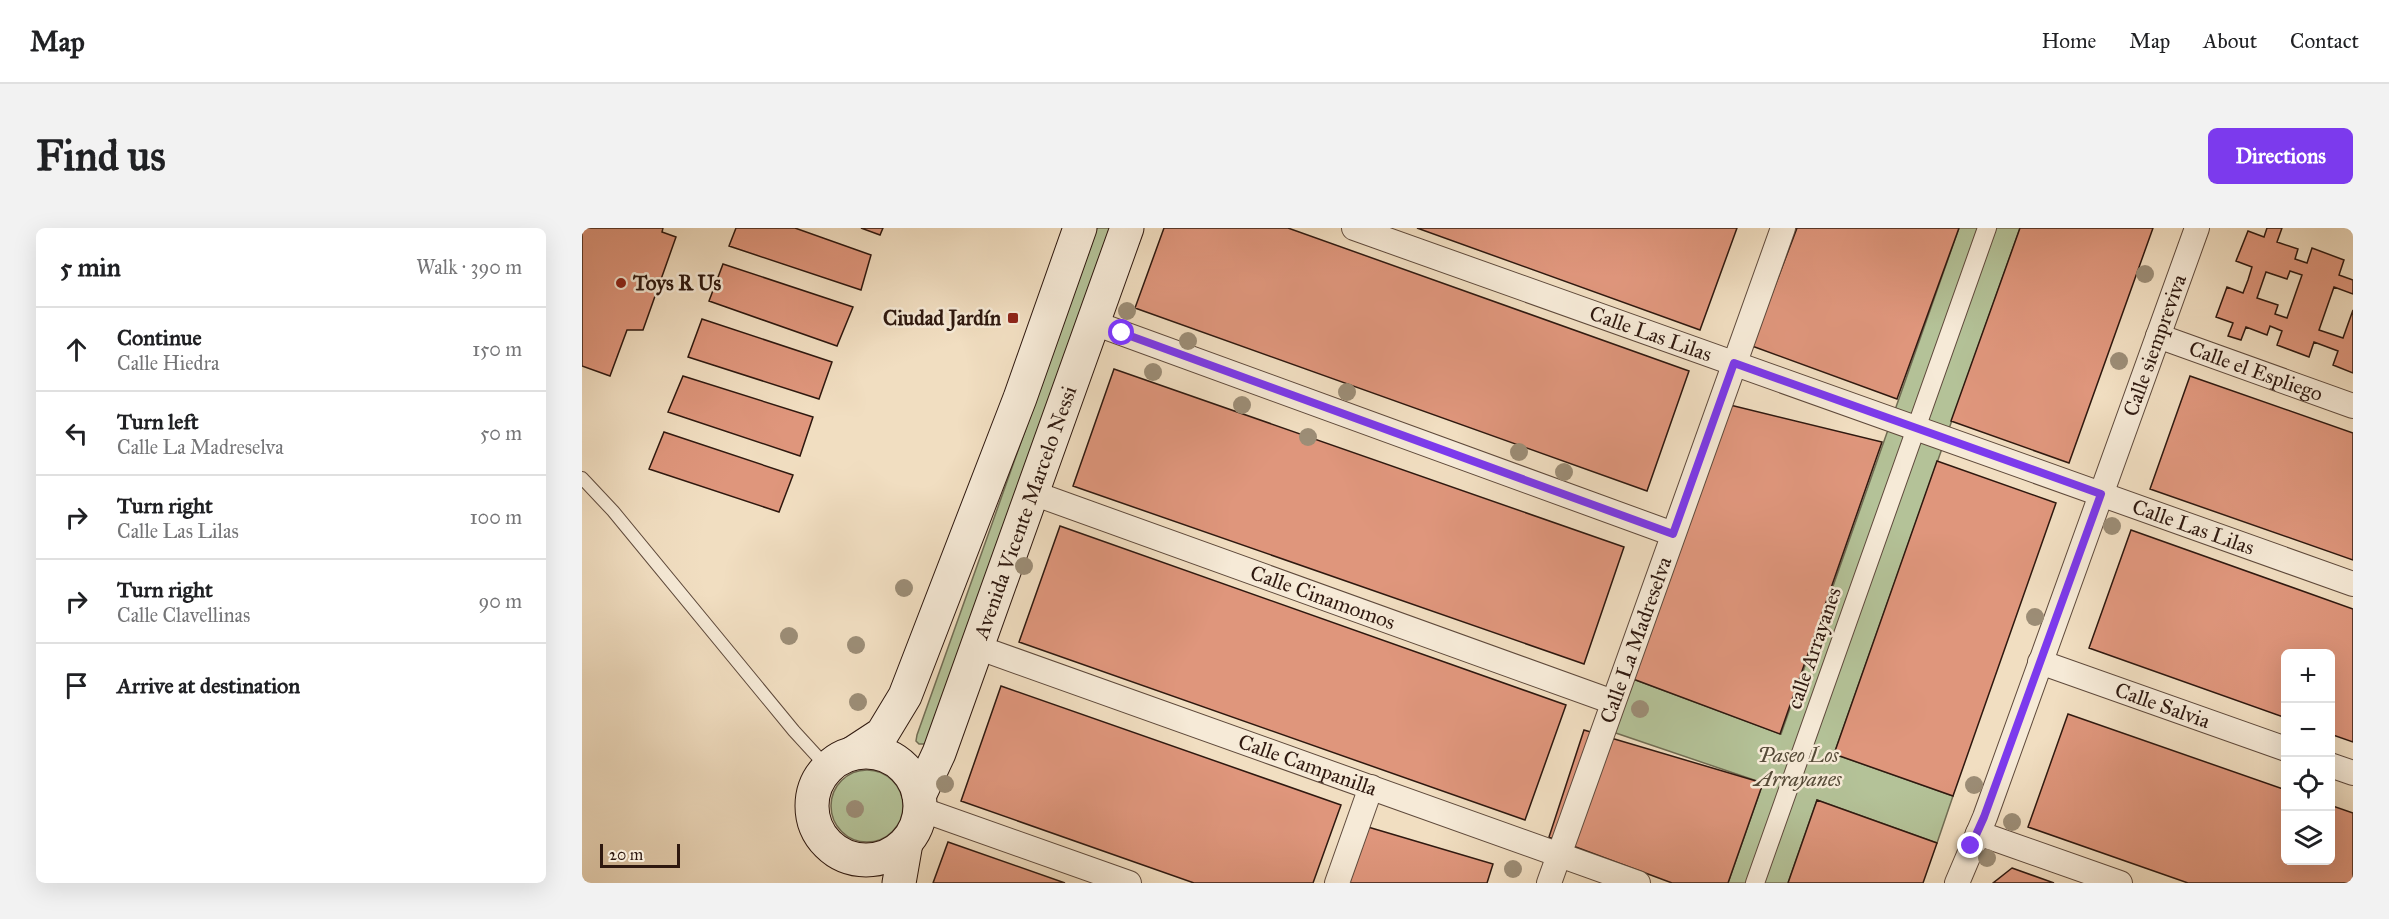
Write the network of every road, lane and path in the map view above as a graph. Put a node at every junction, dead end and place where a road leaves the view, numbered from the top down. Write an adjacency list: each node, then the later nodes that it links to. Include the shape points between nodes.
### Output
1 (1080, 228): 21 (main road, via 1020,398 905,696 882,735)
2 (1127, 228): 7 (main road, Avenida Vicente Marcelo Nessi)
3 (1354, 228): 9 (street, Calle Las Lilas)
4 (1783, 228): 9 (street, Calle La Madreselva)
5 (1987, 228): 11 (street, calle Arrayanes)
6 (2197, 228): 8 (street, Calle siempreviva)
7 (1094, 323): 13 (main road, Avenida Vicente Marcelo Nessi); 15 (street)
8 (2158, 336): 10 (street, Calle el Espliego); 14 (street, Calle siempreviva)
9 (1734, 363): 11 (street, Calle Las Lilas); 15 (street, Calle La Madreselva)
10 (2353, 406)
11 (1916, 428): 14 (street, Calle Las Lilas); 36 (street, calle Arrayanes)
12 (582, 478): 21 (lane, via 614,511 794,731)
13 (1033, 493): 17 (main road, Avenida Vicente Marcelo Nessi); 19 (street, Calle Cinamomos)
14 (2101, 494): 16 (street, Calle Las Lilas); 18 (street, Calle siempreviva)
15 (1673, 534): 19 (street, Calle La Madreselva)
16 (2353, 584)
17 (977, 647): 24 (street, Calle Campanilla); 25 (main road, Avenida Vicente Marcelo Nessi)
18 (2040, 662): 20 (street, Calle Salvia); 26 (street, Calle siempreviva)
19 (1613, 702): 29 (street, Calle La Madreselva)
20 (2281, 747)
21 (840, 760): 25 (main road, via 870,752 888,756 914,780); 28 (main road, via 813,795 812,812 826,842)
22 (2335, 766): 23 (street)
23 (2353, 773)
24 (1371, 787): 29 (street, Calle Campanilla); 33 (street)
25 (920, 803): 27 (main road, via 918,822); 32 (street)
26 (1978, 833): 37 (street, Calle siempreviva); 38 (street)
27 (906, 843): 28 (main road, via 891,854 874,859 855,859); 31 (main road)
28 (839, 853): 30 (main road)
29 (1559, 854): 34 (street, Calle La Madreselva); 35 (street, Calle Campanilla)
30 (849, 883)
31 (899, 883)
32 (1130, 883)
33 (1336, 883)
34 (1549, 883)
35 (1638, 883)
36 (1755, 883)
37 (1957, 883)
38 (2120, 883)

